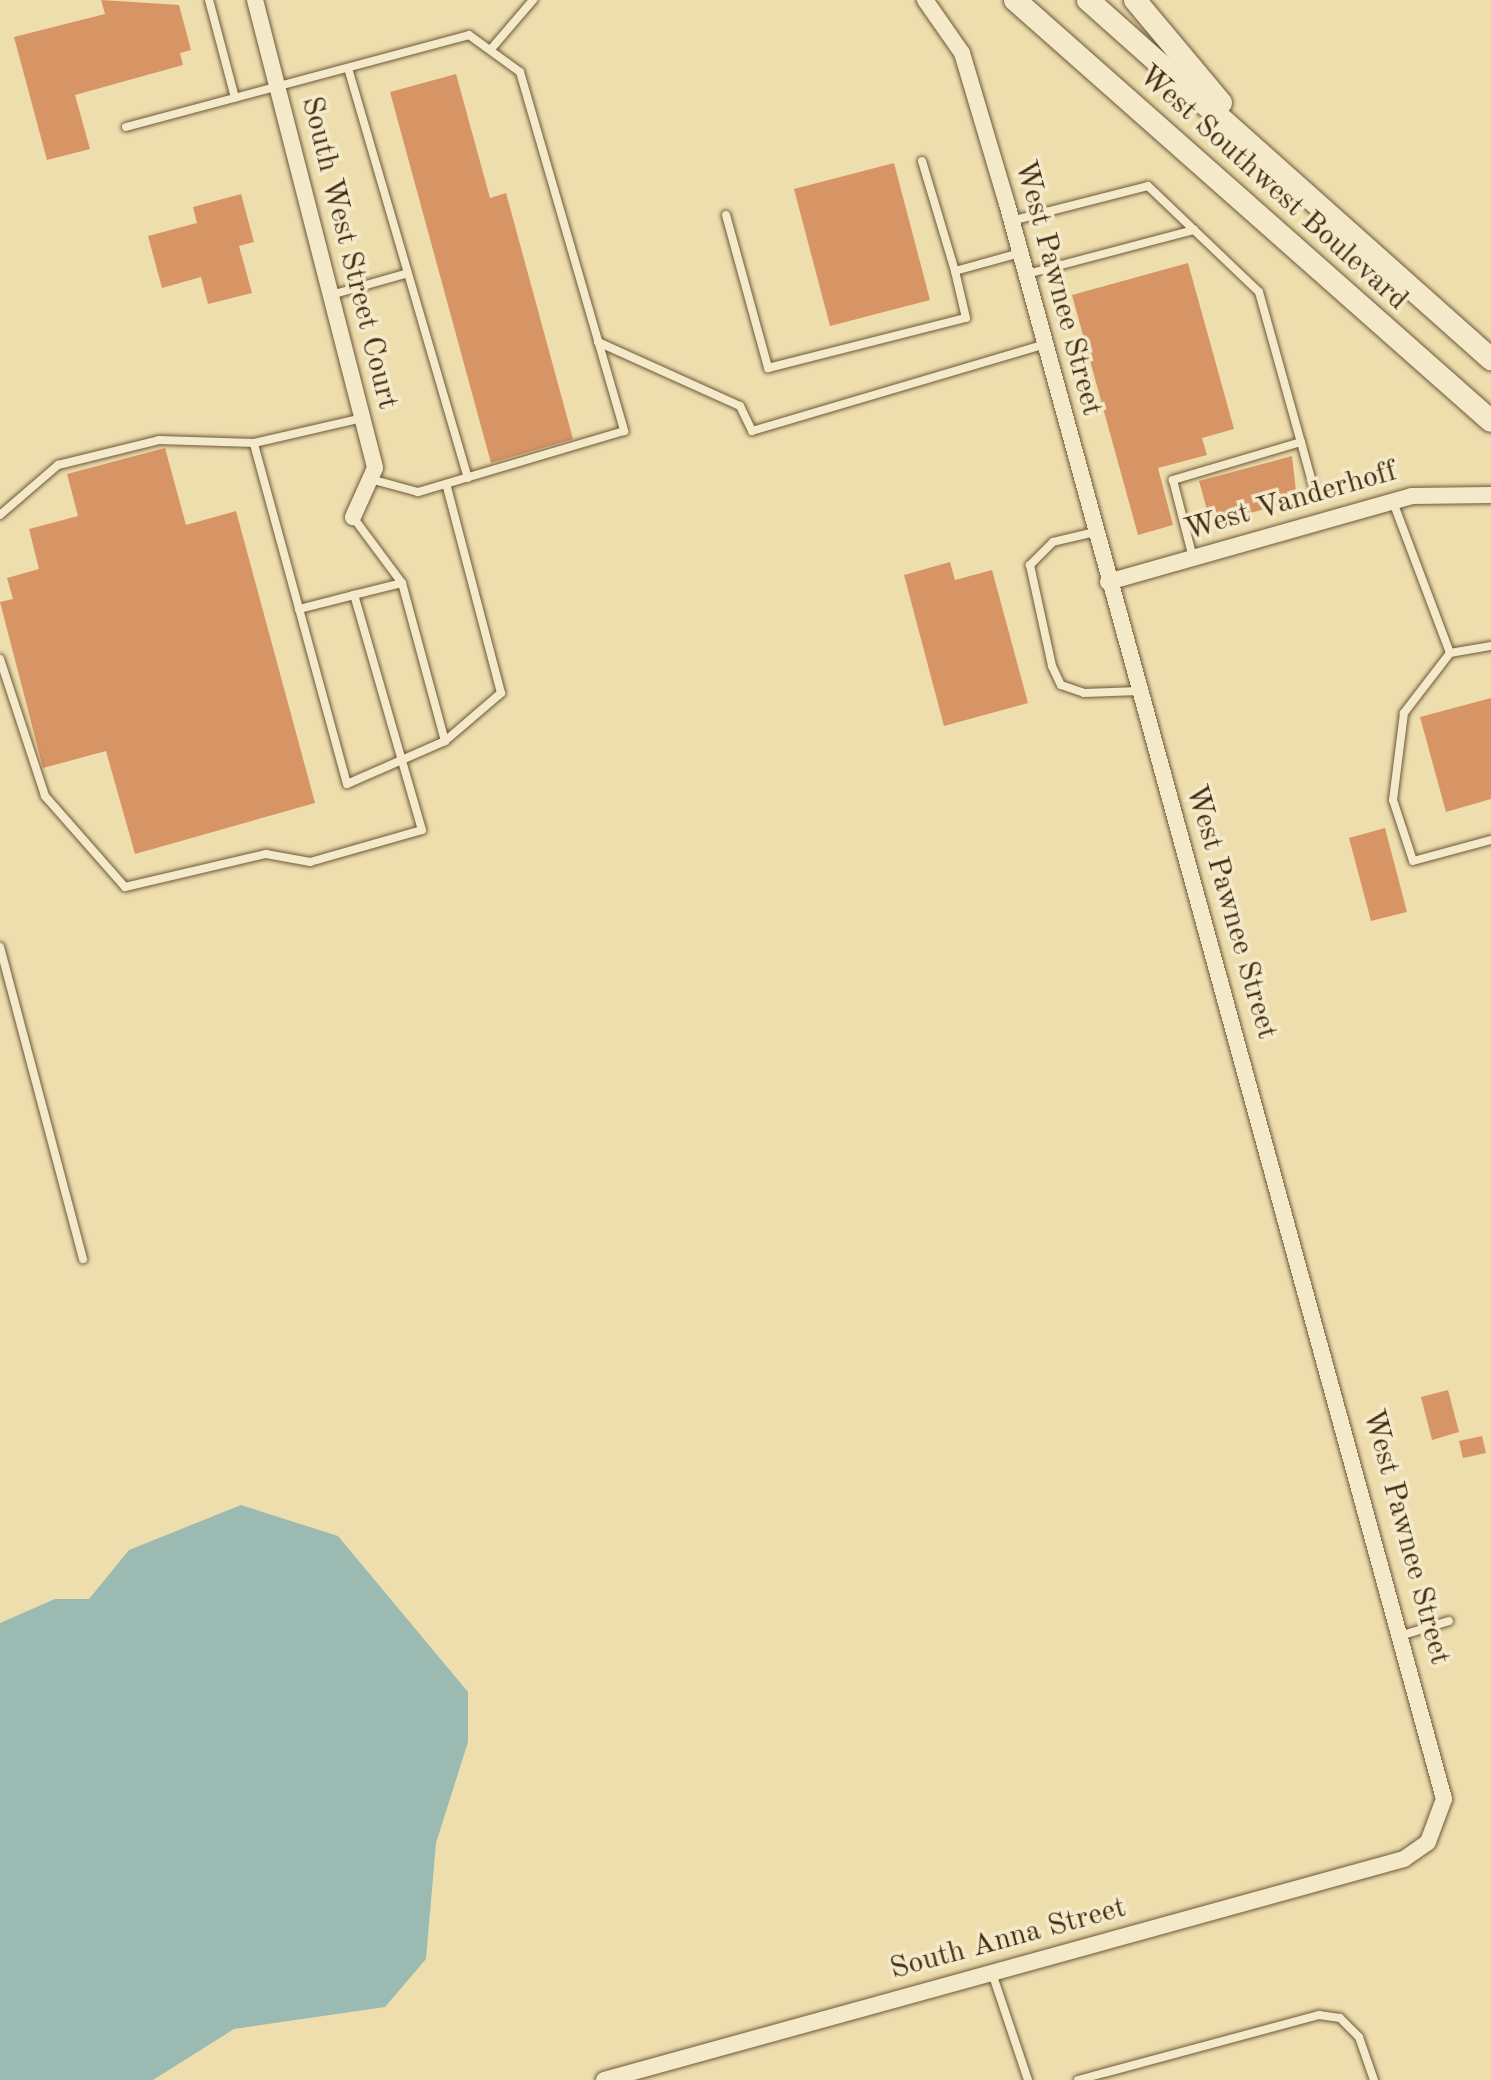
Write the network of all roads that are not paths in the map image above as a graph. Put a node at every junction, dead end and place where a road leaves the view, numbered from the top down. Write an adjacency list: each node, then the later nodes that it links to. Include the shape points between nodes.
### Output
1 (209, 0): 11 (lane)
2 (255, 0): 10 (street, South West Street Court)
3 (533, 0): 8 (lane)
4 (925, 0): 16 (street, West Pawnee Street, via 962,53)
5 (1015, 0): 27 (main road, West Southwest Boulevard)
6 (1088, 0): 14 (main road, West Southwest Boulevard)
7 (1135, 0): 14 (main road)
8 (491, 49): 9 (lane, via 469,35); 23 (lane, via 520,72)
9 (348, 68): 10 (lane); 20 (lane)
10 (278, 87): 11 (lane); 22 (street, South West Street Court)
11 (235, 98): 12 (lane)
12 (126, 127)
13 (922, 161): 19 (lane)
14 (1270, 162): 25 (main road, West Southwest Boulevard)
15 (726, 215): 19 (lane, via 768,368 966,318)
16 (1011, 221): 17 (lane, via 1148,186); 18 (street, West Pawnee Street)
17 (1194, 230): 21 (lane); 28 (lane, via 1259,292)
18 (1020, 253): 19 (lane); 21 (street, West Pawnee Street)
19 (955, 271)
20 (408, 273): 22 (lane); 30 (lane)
21 (1026, 274): 24 (street, West Pawnee Street)
22 (331, 295): 26 (street, South West Street Court)
23 (598, 342): 24 (lane, via 740,406 752,431); 30 (lane, via 624,431)
24 (1045, 344): 38 (street, West Pawnee Street)
25 (1491, 359)
26 (362, 418): 29 (lane); 31 (street, South West Street Court, via 375,468)
27 (1491, 421)
28 (1301, 442): 33 (lane); 39 (lane, via 1173,480)
29 (254, 443): 36 (lane, via 159,440 58,465); 43 (lane)
30 (468, 478): 32 (lane)
31 (370, 479): 32 (lane, via 418,492); 37 (street, South West Street Court)
32 (446, 484): 48 (lane, via 501,693)
33 (1313, 486)
34 (1491, 495): 35 (street, West Vanderhoff, via 1435,492)
35 (1393, 502): 39 (street, West Vanderhoff); 45 (lane)
36 (0, 515)
37 (353, 517): 41 (lane)
38 (1095, 532): 40 (street, West Pawnee Street); 47 (lane, via 1053,542 1030,565 1052,666 1061,685 1084,693)
39 (1193, 558): 40 (street, West Vanderhoff)
40 (1108, 582): 47 (street, West Pawnee Street)
41 (402, 583): 42 (lane); 48 (lane)
42 (354, 595): 43 (lane); 49 (lane)
43 (299, 609): 49 (lane, via 347,784)
44 (1491, 646): 45 (lane)
45 (1450, 653): 50 (lane, via 1404,713 1393,800 1413,861)
46 (0, 659): 49 (lane, via 45,796 125,887 266,854 310,862 422,830)
47 (1139, 691): 54 (street, West Pawnee Street)
48 (445, 741): 49 (lane)
49 (402, 765)
50 (1491, 840)
51 (0, 947): 52 (lane)
52 (83, 1259)
53 (1449, 1621): 54 (lane)
54 (1403, 1635): 55 (street, West Pawnee Street, via 1444,1799)
55 (1423, 1846): 56 (street, South Anna Street, via 1355,1875)
56 (992, 1972): 57 (street, South Anna Street); 58 (lane)
57 (604, 2080)
58 (1028, 2080)
59 (1078, 2080): 60 (lane, via 1319,2015 1340,2018 1359,2037)
60 (1374, 2080)

